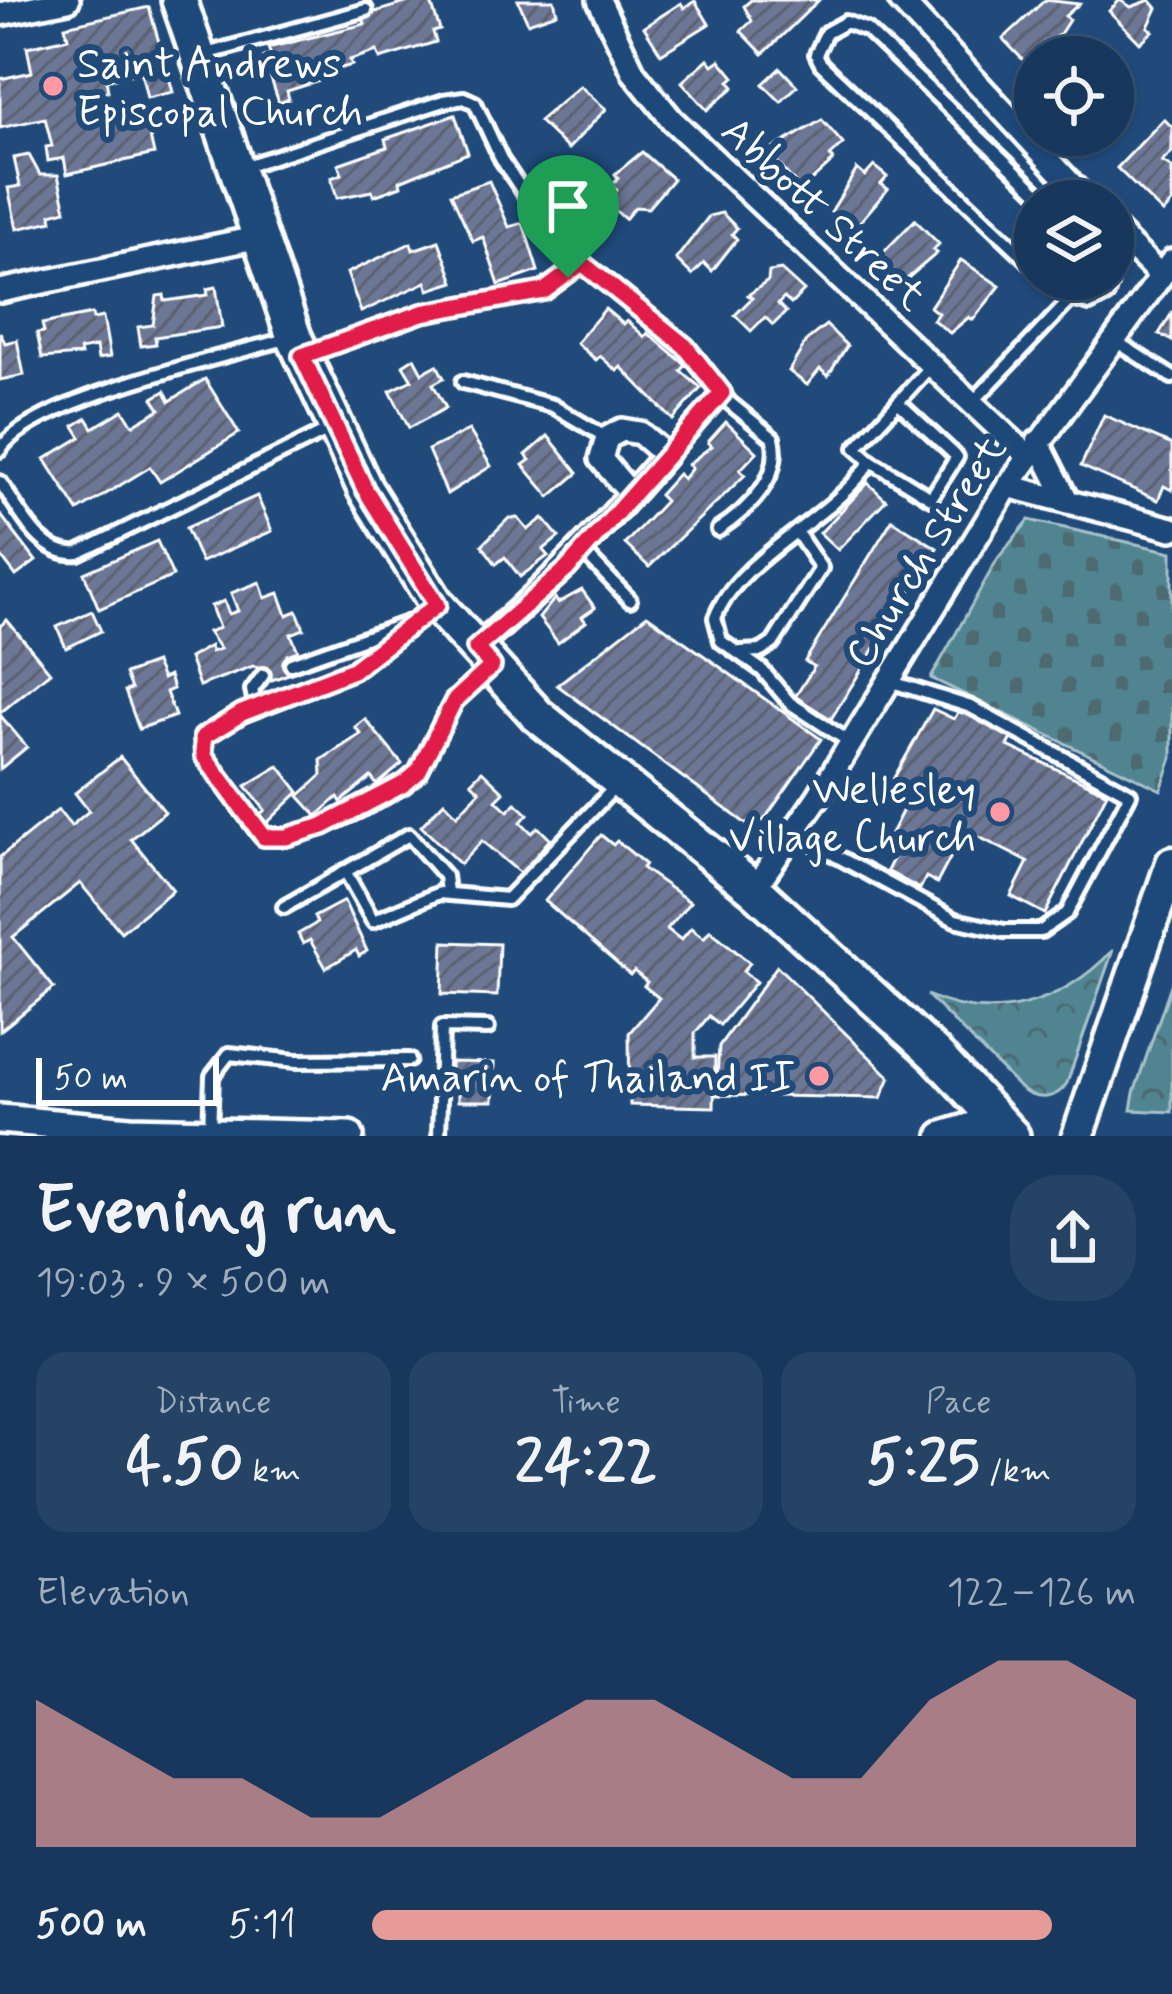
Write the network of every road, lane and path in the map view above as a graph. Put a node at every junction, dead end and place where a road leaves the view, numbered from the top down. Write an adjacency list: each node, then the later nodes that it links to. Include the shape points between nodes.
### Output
1 (68, 0): 6 (street)
2 (179, 0): 7 (main road)
3 (599, 0): 24 (street, Abbott Street, via 634,73 672,120)
4 (900, 0): 8 (street)
5 (366, 10): 7 (lane)
6 (0, 14)
7 (199, 56): 12 (main road)
8 (1014, 120)
9 (1014, 128): 10 (lane)
10 (993, 150): 13 (lane); 17 (lane, via 867,29 839,24 818,43 821,64)
11 (1047, 156): 14 (street)
12 (238, 169): 15 (main road); 18 (lane, via 464,98 484,115 539,221)
13 (1025, 180)
14 (1069, 180)
15 (260, 237): 20 (street); 23 (main road)
16 (1134, 244): 19 (street)
17 (1014, 247)
18 (582, 263): 23 (lane, via 544,291); 27 (lane, via 685,346)
19 (1167, 268): 22 (street, Church Street)
20 (0, 291)
21 (1070, 300): 29 (lane)
22 (1114, 340): 25 (lane); 32 (street, Church Street)
23 (298, 347): 30 (main road); 33 (lane, via 116,389 31,423)
24 (931, 366): 28 (lane); 29 (street, Abbott Street)
25 (1172, 377)
26 (463, 382): 31 (lane, via 553,406)
27 (722, 393): 34 (lane); 41 (lane, via 768,431 776,453 766,482)
28 (898, 402): 35 (lane, via 856,448); 35 (lane, via 957,457 931,498)
29 (970, 404): 32 (street, Abbott Street)
30 (334, 428): 36 (lane, via 78,553 62,554 42,541); 45 (main road)
31 (607, 438): 34 (street, via 636,431); 38 (street, via 603,466)
32 (1033, 449): 37 (street, Church Street); 39 (street, Abbott Street)
33 (0, 450)
34 (665, 455): 38 (street)
35 (871, 461): 42 (lane)
36 (0, 482)
37 (1008, 486): 39 (street); 50 (street, Church Street)
38 (631, 494): 43 (street)
39 (1068, 502): 40 (street)
40 (1172, 529)
41 (718, 530)
42 (798, 534): 46 (lane, via 717,610 715,632); 46 (lane, via 821,568 773,643 754,653)
43 (583, 551): 44 (lane); 47 (street)
44 (630, 600)
45 (423, 614): 47 (main road); 48 (lane); 51 (lane, via 353,670)
46 (733, 650): 52 (lane, via 790,703)
47 (484, 657): 51 (lane, via 411,778 286,837 259,834 201,750 209,733); 53 (main road)
48 (291, 664)
49 (263, 675): 51 (lane, via 252,690)
50 (889, 681): 52 (street, Church Street); 54 (lane, via 971,707 1130,794 1067,913 1041,931 967,924)
51 (256, 708)
52 (851, 743): 54 (street, Church Street)
53 (617, 785): 57 (main road); 58 (lane, via 508,899)
54 (794, 832): 57 (street, Church Street)
55 (1172, 863): 69 (main road)
56 (345, 872): 58 (lane, via 373,921); 58 (lane, via 410,835 446,876); 59 (lane)
57 (754, 889): 63 (main road)
58 (447, 892)
59 (284, 907)
60 (488, 1028): 67 (lane, via 442,1027)
61 (409, 1060): 64 (lane, via 229,1054 212,1076)
62 (0, 1119): 65 (street)
63 (1005, 1128): 68 (street)
64 (210, 1133): 65 (street); 66 (street)
65 (159, 1134)
66 (349, 1136)
67 (439, 1136)
68 (943, 1136)
69 (1078, 1136)

